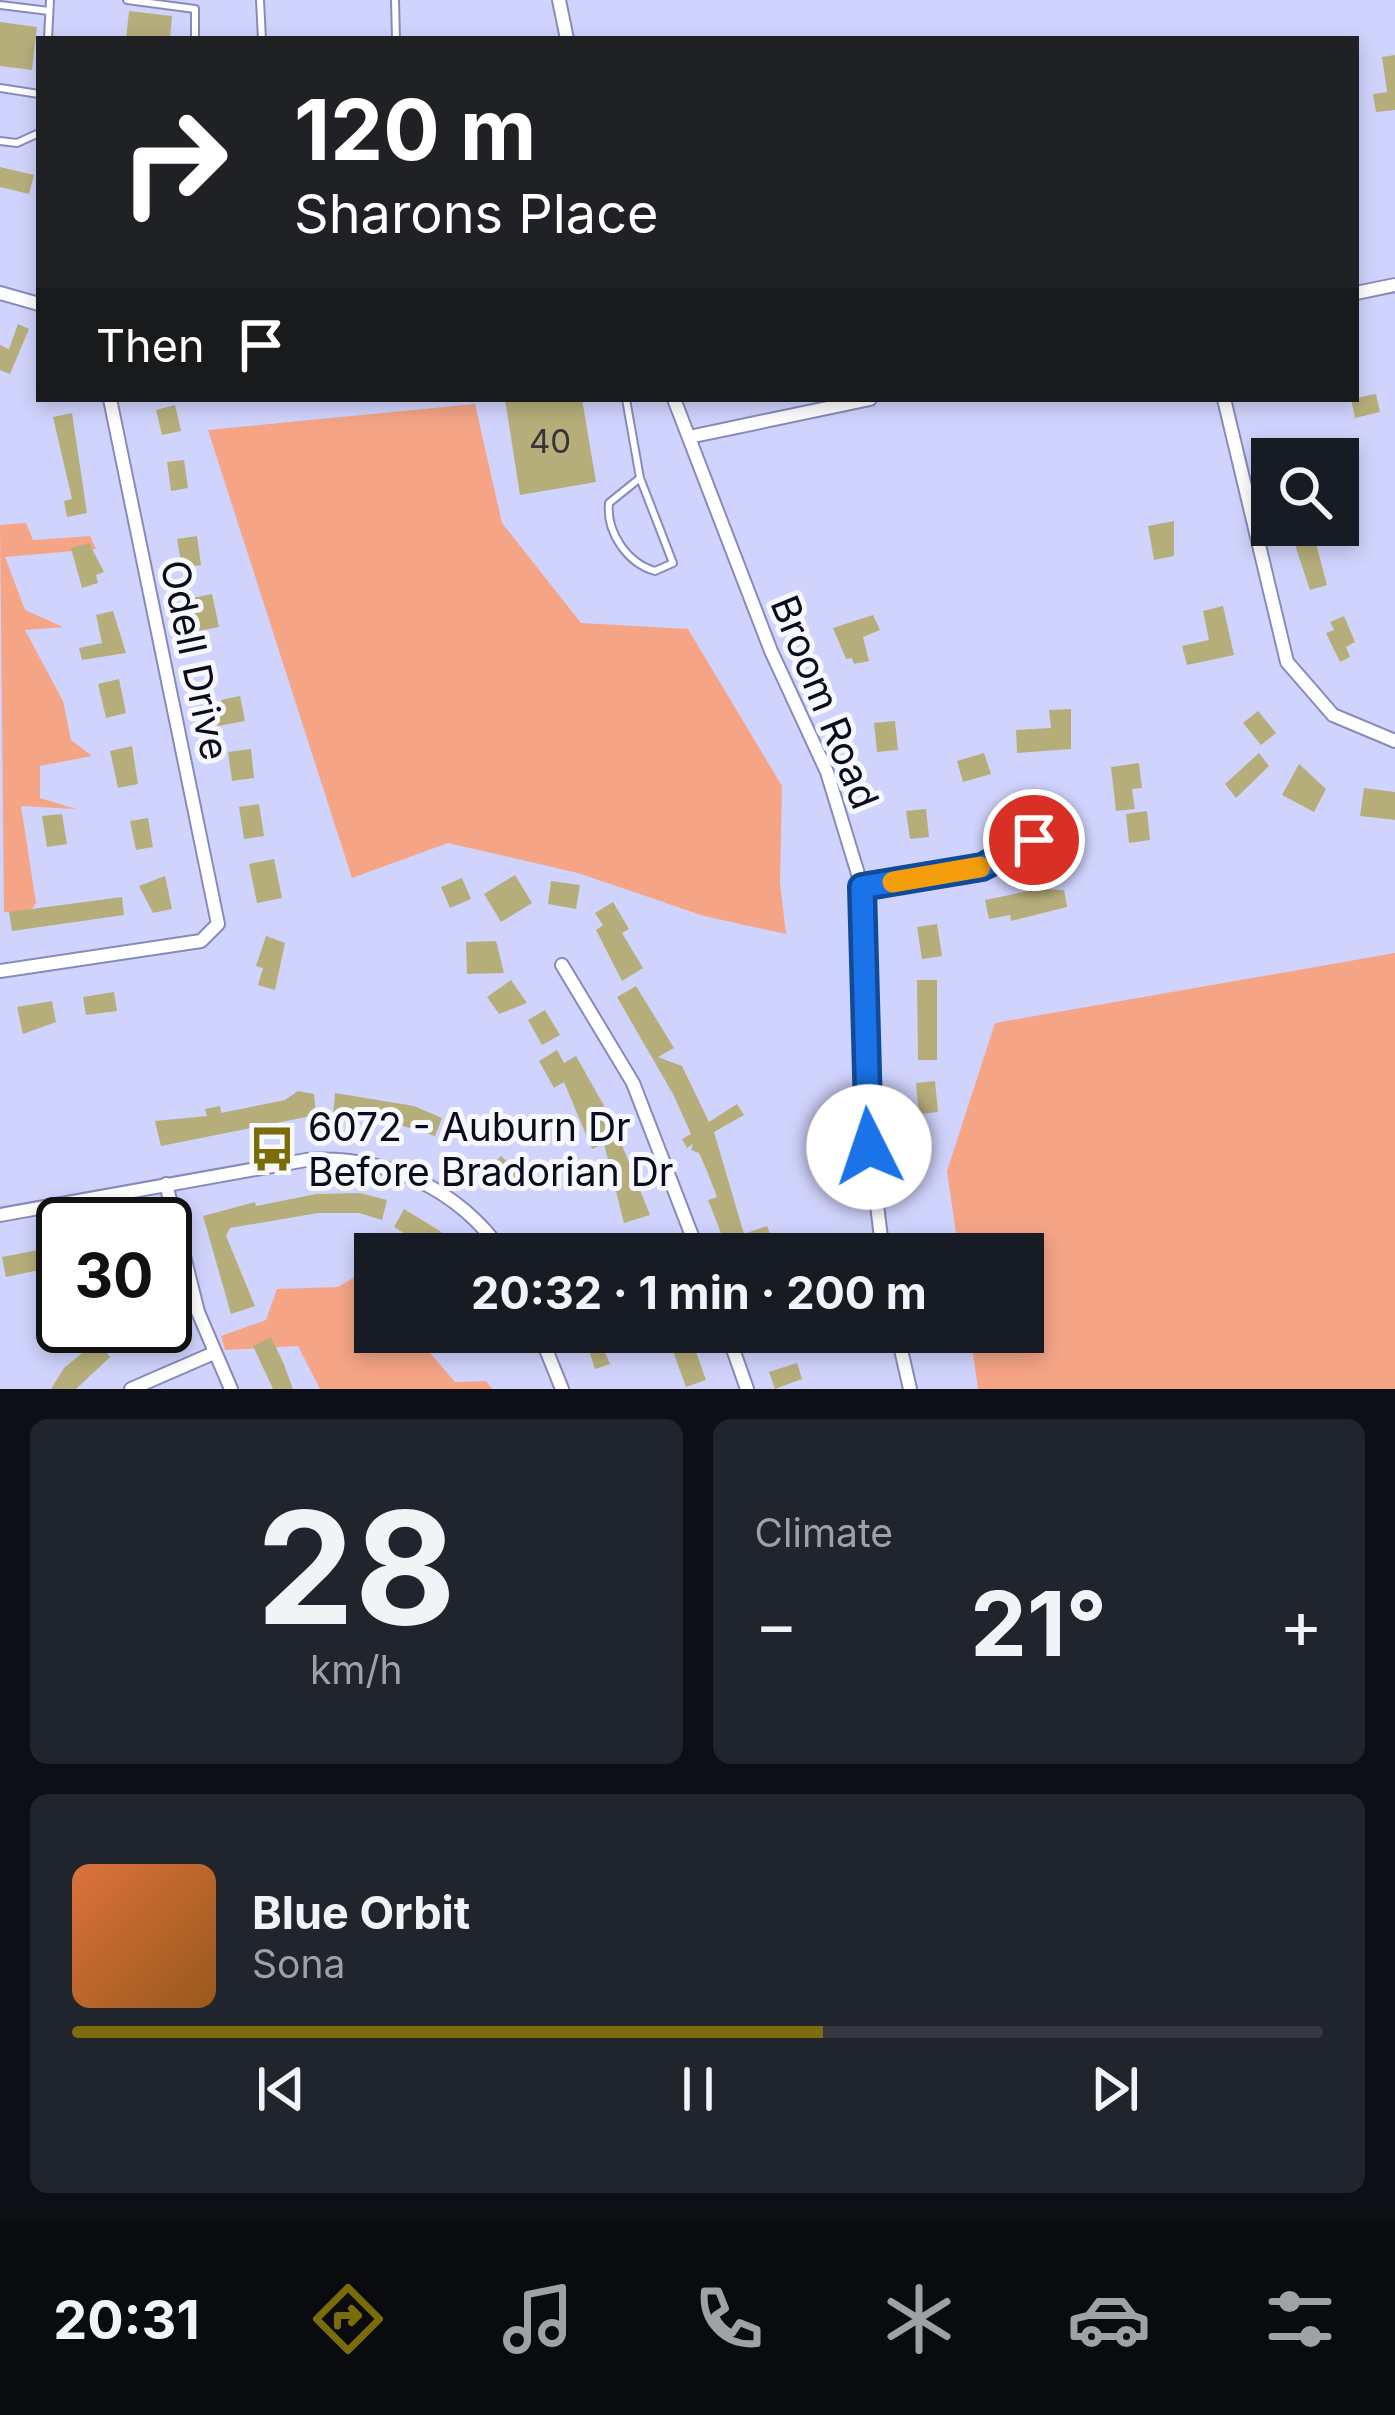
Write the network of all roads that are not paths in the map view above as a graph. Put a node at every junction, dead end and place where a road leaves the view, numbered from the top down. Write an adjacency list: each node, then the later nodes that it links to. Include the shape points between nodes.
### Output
1 (50, 0): 7 (lane)
2 (128, 0): 9 (lane, via 195,9)
3 (260, 0): 10 (lane)
4 (395, 0): 11 (lane)
5 (559, 0): 12 (street)
6 (0, 5): 7 (lane)
7 (49, 10): 8 (lane)
8 (48, 36)
9 (195, 36)
10 (262, 36)
11 (396, 36)
12 (566, 36)
13 (0, 88): 14 (lane)
14 (36, 94)
15 (36, 134): 16 (lane)
16 (0, 140)
17 (1395, 285): 18 (street)
18 (1359, 292)
19 (0, 293): 20 (street)
20 (36, 303)
21 (111, 402): 32 (street, Odell Drive, via 218,916 215,932 188,944)
22 (627, 402): 27 (lane)
23 (675, 402): 26 (street, Broom Road)
24 (856, 402): 26 (street)
25 (1225, 402): 28 (street, via 1288,662 1334,715)
26 (689, 437): 30 (street, Broom Road, via 770,651 837,798)
27 (640, 478): 27 (lane, via 608,503 607,519 641,567 655,571 673,563)
28 (1395, 741)
29 (1034, 840): 30 (street, via 982,867)
30 (862, 887): 37 (street, Broom Road, via 865,1106)
31 (562, 965): 36 (street, via 633,1083)
32 (0, 971)
33 (166, 1184): 34 (street); 35 (street, via 306,1160 361,1162 444,1194); 38 (street)
34 (0, 1216)
35 (487, 1233)
36 (691, 1233)
37 (880, 1233)
38 (214, 1353): 42 (street); 43 (street)
39 (547, 1353): 44 (street)
40 (734, 1353): 45 (street)
41 (902, 1353): 46 (street)
42 (131, 1389)
43 (231, 1389)
44 (562, 1389)
45 (747, 1389)
46 (910, 1389)

